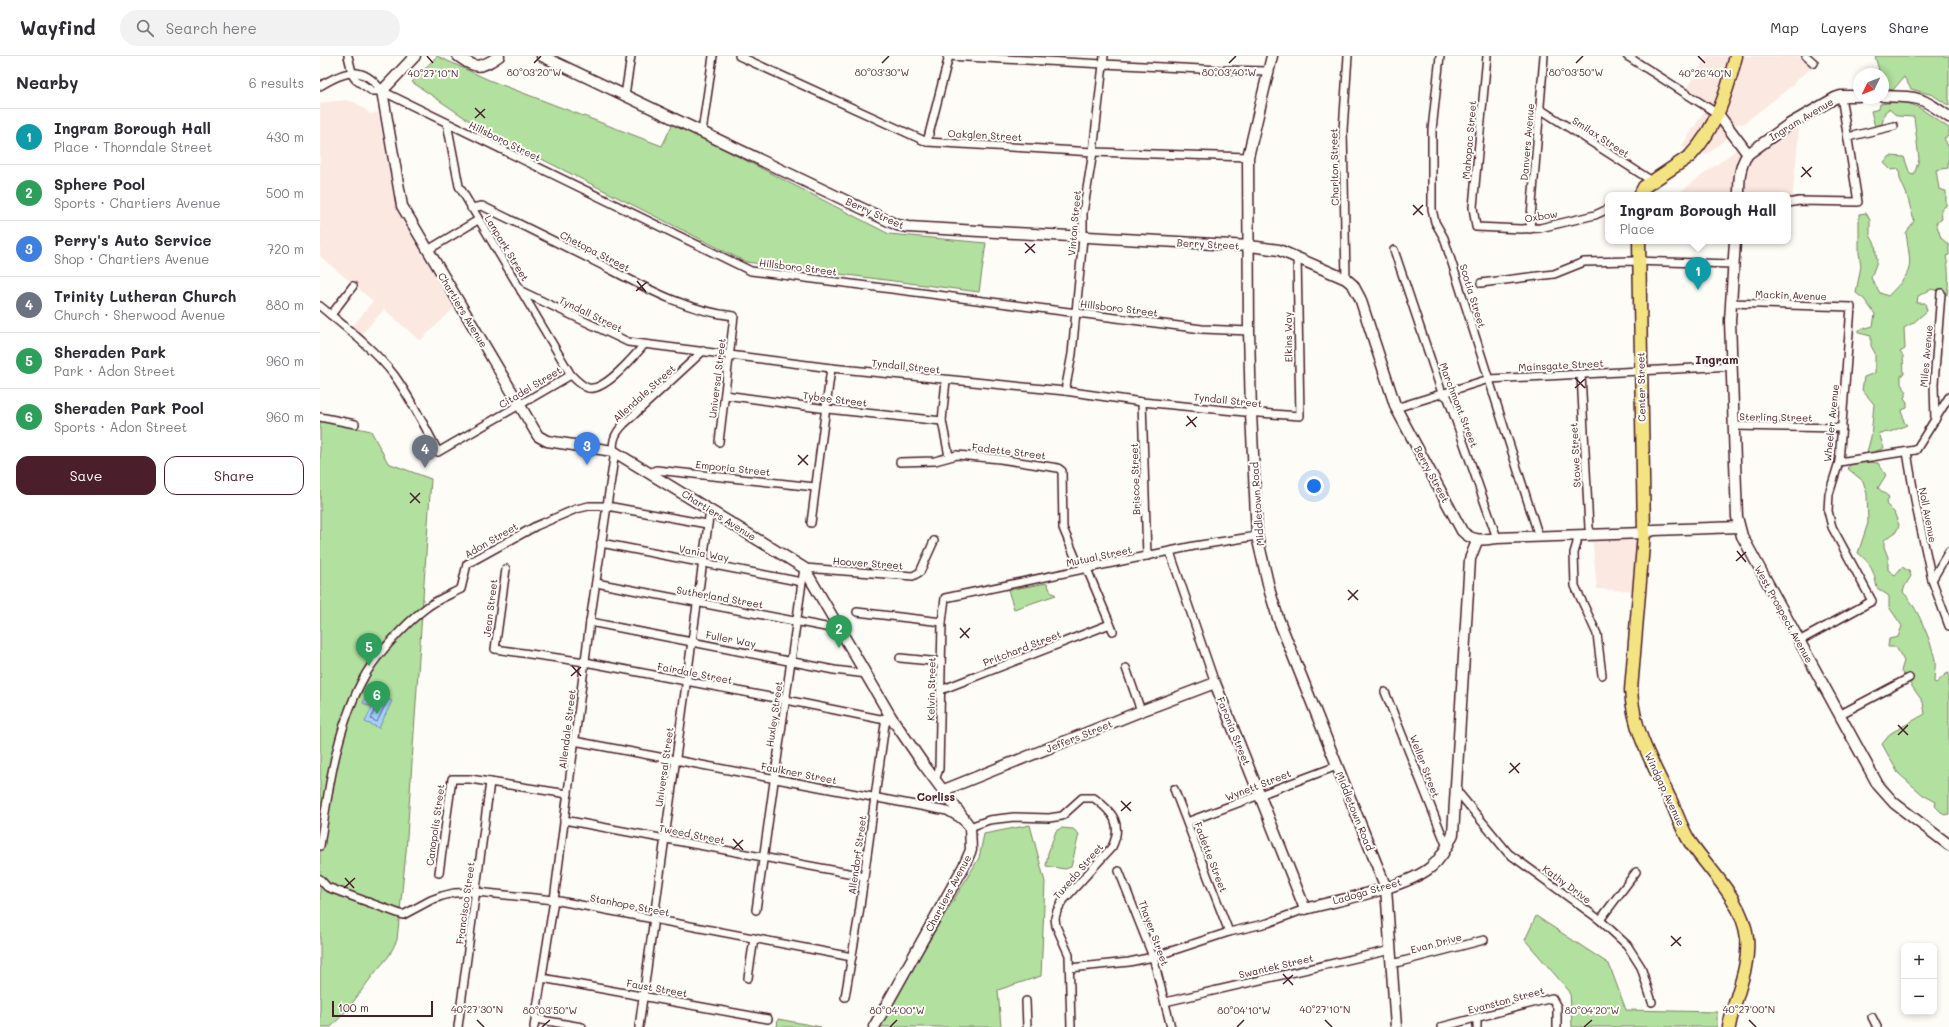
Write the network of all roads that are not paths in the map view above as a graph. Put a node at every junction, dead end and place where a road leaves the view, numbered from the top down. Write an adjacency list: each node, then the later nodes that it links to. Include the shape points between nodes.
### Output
1 (348, 56): 21 (street)
2 (415, 56): 23 (street)
3 (458, 56): 17 (street, via 471,66 477,67)
4 (542, 56): 24 (street, Berry Street)
5 (631, 56): 24 (street)
6 (713, 56): 33 (street)
7 (740, 56): 35 (street, Oakglen Street)
8 (948, 56): 18 (street); 35 (street)
9 (1272, 56): 20 (street, Middletown Road)
10 (1348, 56): 57 (street, Charlton Street, via 1343,130)
11 (1440, 56): 77 (street, Scotia Street, via 1432,130 1432,208)
12 (1487, 56): 46 (street, Mahopac Street, via 1473,207)
13 (1544, 56): 28 (street, Danvers Avenue)
14 (1628, 56): 29 (street)
15 (1736, 56): 29 (main road)
16 (1806, 56): 19 (street)
17 (497, 57)
18 (1103, 60): 20 (street); 37 (street, Vinton Street)
19 (1814, 63)
20 (1268, 71): 38 (street, Middletown Road)
21 (352, 72): 22 (street, via 339,75); 23 (street, Hillsboro Street, via 364,75)
22 (320, 86)
23 (382, 91): 31 (street, Hillsboro Street); 52 (street, Chartiers Avenue, via 402,206)
24 (625, 95): 33 (street, Berry Street)
25 (1841, 96): 26 (street, Ingram Avenue); 34 (street); 36 (street, Ingram Avenue)
26 (1853, 96)
27 (1889, 96): 30 (street, via 1920,98)
28 (1540, 109): 39 (street, Smilax Street); 47 (street, Danvers Avenue)
29 (1718, 114): 36 (street); 39 (main road, via 1690,156)
30 (1949, 117)
31 (447, 123): 43 (street, Lanpark Street, via 459,186); 65 (street, Hillsboro Street, via 751,271)
32 (1894, 126): 34 (street)
33 (702, 132): 48 (street, Berry Street, via 898,225)
34 (1848, 137): 42 (street, via 1858,202)
35 (927, 142): 37 (street, Oakglen Street)
36 (1745, 150): 41 (street)
37 (1093, 152): 38 (street, Oakglen Street); 48 (street, Vinton Street, via 1083,213)
38 (1248, 157): 51 (street, Middletown Road)
39 (1652, 181): 40 (main road)
40 (1640, 192)
41 (1739, 192)
42 (1791, 202)
43 (471, 208): 45 (street, Lanpark Street); 67 (street, Chetopa Street, via 482,206 679,302 711,313)
44 (1605, 211): 47 (street, Oxbow)
45 (478, 220): 52 (street); 60 (street, Lanpark Street)
46 (1476, 227): 47 (street, Oxbow)
47 (1530, 229)
48 (1083, 238): 51 (street, Berry Street); 65 (street, Vinton Street)
49 (1639, 244): 55 (main road, Center Street)
50 (1735, 244): 56 (street, West Prospect Avenue)
51 (1250, 246): 54 (street, Berry Street, via 1279,250); 68 (street, Middletown Road)
52 (428, 250): 84 (street, Chartiers Avenue)
53 (1394, 250): 80 (street, Marchmont Street)
54 (1297, 257): 57 (street, Berry Street); 88 (street, Elkins Way)
55 (1640, 262): 56 (street); 58 (street, via 1584,262 1554,274); 74 (main road, Center Street)
56 (1732, 264): 62 (street, West Prospect Avenue)
57 (1346, 279): 85 (street, Berry Street, via 1353,285 1360,298)
58 (1481, 283)
59 (353, 286): 66 (street)
60 (521, 291): 69 (street, Tyndall Street, via 628,342); 75 (street, Lanpark Street)
61 (1941, 293): 90 (street, Miles Avenue, via 1934,384)
62 (1730, 303): 64 (street, Mackin Avenue); 72 (street, West Prospect Avenue)
63 (320, 306): 66 (street)
64 (1851, 307): 94 (street, Wheeler Avenue)
65 (1076, 313): 68 (street, Hillsboro Street, via 1202,329); 79 (street, Vinton Street)
66 (331, 314): 84 (street, Citadel Street, via 394,376 426,427 438,452)
67 (734, 316): 71 (street, Universal Street)
68 (1249, 331): 87 (street, Middletown Road)
69 (644, 345): 70 (street, Tyndall Street); 75 (street, Citadel Street, via 608,381 594,388 588,388)
70 (703, 351): 71 (street, Tyndall Street); 96 (street, Allendale Street, via 617,431 612,443)
71 (730, 354): 73 (street, Tyndall Street); 81 (street, Universal Street)
72 (1732, 366): 74 (street, Mainsgate Street); 93 (street, West Prospect Avenue)
73 (831, 368): 78 (street, Tyndall Street); 86 (street)
74 (1641, 372): 76 (street, Mainsgate Street); 108 (main road, Center Street)
75 (571, 374): 84 (street, Citadel Street)
76 (1581, 374): 77 (street, Mainsgate Street); 110 (street, Stowe Street, via 1589,528)
77 (1489, 379): 80 (street, Mainsgate Street); 112 (street, Scotia Street)
78 (946, 380): 79 (street, Tyndall Street); 91 (street)
79 (1065, 391): 83 (street, Tyndall Street)
80 (1442, 393): 85 (street, Mainsgate Street); 113 (street, Marchmont Street, via 1448,398)
81 (725, 395): 86 (street, Tybee Street); 95 (street, Universal Street)
82 (1949, 397): 90 (street)
83 (1142, 402): 87 (street, Tyndall Street); 119 (street, Briscoe Street)
84 (520, 405): 96 (street, Chartiers Avenue, via 538,436 546,441)
85 (1396, 408): 115 (street, Berry Street, via 1462,531)
86 (827, 409): 91 (street, Tybee Street); 102 (street)
87 (1251, 413): 88 (street, Tyndall Street); 111 (street, Middletown Road)
88 (1300, 416)
89 (320, 417): 92 (street)
90 (1935, 420): 97 (street, via 1916,450)
91 (942, 421): 98 (street)
92 (355, 424)
93 (1734, 426): 94 (street, Sterling Street); 107 (street, West Prospect Avenue)
94 (1842, 428): 100 (street, Wheeler Avenue)
95 (719, 442)
96 (613, 451): 101 (street, Chartiers Avenue); 103 (street, Allendale Street)
97 (1907, 452): 100 (street); 124 (street, Noll Avenue)
98 (949, 456): 99 (street, via 935,461); 122 (street, Fadette Street, via 1000,459 1052,466 1062,471 1063,528 1076,559)
99 (900, 462)
100 (1839, 462): 137 (street, Wheeler Avenue, via 1829,494 1828,511 1832,527 1872,601)
101 (650, 473): 102 (street, Emporia Street, via 656,470); 104 (street, Chartiers Avenue)
102 (815, 487): 105 (street)
103 (607, 506): 106 (street, Adon Street); 116 (street, Allendale Street); 172 (street, Adon Street, via 576,509 508,541 467,564 461,589 427,607 381,655 362,679 349,709 329,789)
104 (710, 510): 106 (street, Universal Street); 121 (street, Chartiers Avenue)
105 (811, 523)
106 (707, 524): 120 (street, Universal Street)
107 (1739, 527): 108 (street, via 1654,530); 137 (street, West Prospect Avenue)
108 (1644, 533): 110 (street); 218 (main road, Windgap Avenue, via 1631,690 1632,708 1639,734 1689,840 1742,917 1747,937 1747,952)
109 (1577, 535): 110 (street); 112 (street); 145 (street, via 1574,553 1575,586 1597,634)
110 (1592, 535)
111 (1257, 536): 118 (street, Mutual Street); 157 (street, Middletown Road, via 1278,618)
112 (1538, 537): 113 (street)
113 (1496, 538): 115 (street)
114 (934, 541): 121 (street, Hoover Street, via 920,572 913,576)
115 (1477, 541): 163 (street, Ladoga Street, via 1470,559)
116 (601, 543): 120 (street, Vania Way); 126 (street, Allendale Street)
117 (1949, 551): 124 (street)
118 (1170, 552): 119 (street, Mutual Street); 148 (street, Faronia Street)
119 (1147, 556): 122 (street, Mutual Street)
120 (702, 563): 125 (street, Vania Way); 128 (street, Universal Street)
121 (804, 568): 125 (street, Huxley Street); 135 (street, Chartiers Avenue)
122 (1087, 568): 127 (street, Mutual Street); 134 (street, Fadette Street)
123 (506, 569): 138 (street, Jean Street)
124 (1932, 580): 133 (street, Noll Avenue)
125 (802, 582): 130 (street, Huxley Street)
126 (596, 583): 128 (street, Sutherland Street); 131 (street, Allendale Street)
127 (945, 598): 132 (street, Kelvin Street)
128 (696, 603): 130 (street, Sutherland Street); 136 (street, Universal Street)
129 (858, 612): 132 (street)
130 (797, 621): 135 (street, Sutherland Street); 140 (street, Huxley Street)
131 (590, 622): 136 (street, Fuller Way); 141 (street, Allendale Street)
132 (942, 622): 142 (street, Kelvin Street)
133 (1949, 626)
134 (1112, 627): 149 (street, Pritchard Street)
135 (841, 630): 144 (street, Chartiers Avenue)
136 (691, 641): 140 (street, Fuller Way); 147 (street, Universal Street)
137 (1799, 641): 153 (street, West Prospect Avenue)
138 (495, 649): 141 (street, Fairdale Street)
139 (900, 658): 142 (street)
140 (791, 661): 144 (street, Fuller Way); 151 (street, Huxley Street)
141 (585, 662): 147 (street, Fairdale Street); 155 (street, Allendale Street)
142 (941, 662): 149 (street, Kelvin Street)
143 (1126, 668): 152 (street)
144 (867, 674): 154 (street, Chartiers Avenue)
145 (1602, 675)
146 (1909, 678): 153 (street)
147 (686, 681): 151 (street, Fairdale Street); 156 (street, Universal Street)
148 (1215, 683): 152 (street, Jeffers Street); 165 (street, Faronia Street)
149 (941, 690): 159 (street, Kelvin Street, via 939,769)
150 (1385, 692): 173 (street, Weller Street)
151 (786, 700): 154 (street, Fairdale Street, via 880,719); 158 (street, Huxley Street)
152 (1141, 711): 162 (street, Jeffers Street)
153 (1839, 715): 171 (street, West Prospect Avenue, via 1867,768 1885,794)
154 (891, 717): 159 (street, Chartiers Avenue); 166 (street, Allendorf Street, via 885,724)
155 (574, 741): 156 (street, Faulkner Street); 164 (street, Allendale Street)
156 (676, 759): 158 (street, Faulkner Street); 170 (street, Universal Street)
157 (1337, 766): 165 (street, Wynett Street); 180 (street, Middletown Road)
158 (775, 779): 166 (street, Faulkner Street); 174 (street, Huxley Street)
159 (935, 780): 162 (street, Chartiers Avenue)
160 (490, 782): 164 (street); 177 (street, Canopolis Street, via 452,779); 181 (street, Francisco Street)
161 (1174, 789): 168 (street, Fadette Street)
162 (944, 790): 169 (street, Chartiers Avenue)
163 (1457, 791): 173 (street, Ladoga Street, via 1453,834); 186 (street, Kathy Drive, via 1508,853)
164 (568, 794): 167 (street, Allendale Street)
165 (1260, 796): 168 (street, Wynett Street); 183 (street, Faronia Street)
166 (875, 798): 169 (street, Faulkner Street, via 947,812); 178 (street, Allendorf Street)
167 (564, 820): 170 (street, Tweed Street); 182 (street, Allendale Street)
168 (1187, 822): 187 (street, Fadette Street)
169 (970, 827): 194 (street, Tuxedo Street, via 989,820 1014,817 1062,816 1082,798 1094,798 1114,817 1117,837 1112,847 1056,911 1056,926 1069,955); 210 (street, Chartiers Avenue, via 971,850 964,866)
170 (665, 839): 174 (street, Tweed Street); 185 (street, Universal Street)
171 (1949, 845)
172 (320, 846)
173 (1447, 847): 180 (street, Ladoga Street, via 1432,867 1418,876)
174 (764, 858): 178 (street, Tweed Street); 184 (street, Huxley Street)
175 (1119, 871): 192 (street, Thayer Street)
176 (1636, 872): 186 (street)
177 (439, 873)
178 (864, 876): 191 (street, Allendorf Street)
179 (320, 879): 181 (street, Stanhope Street, via 327,887 389,909 400,916 442,896)
180 (1386, 888): 183 (street, Ladoga Street); 190 (street, Middletown Road)
181 (477, 892): 182 (street, Stanhope Street); 206 (street, Francisco Street)
182 (554, 900): 185 (street, Stanhope Street); 195 (street, Allendale Street)
183 (1305, 908): 187 (street, Ladoga Street, via 1268,923)
184 (756, 910)
185 (654, 920): 188 (street, Stanhope Street); 197 (street, Universal Street)
186 (1600, 920): 201 (street, Kathy Drive, via 1627,945 1641,968)
187 (1229, 932): 192 (street, Ladoga Street)
188 (754, 938): 191 (street, Stanhope Street); 196 (street)
189 (1484, 940): 193 (street, Evan Drive)
190 (1391, 950): 193 (street, Middletown Road); 200 (street, Swantek Street)
191 (852, 957): 198 (street, Allendorf Street)
192 (1153, 957): 194 (street, Ladoga Street); 200 (street, Thayer Street)
193 (1392, 964): 214 (street, Middletown Road)
194 (1070, 968): 212 (street, Tuxedo Street)
195 (542, 978): 197 (street, Faust Street); 203 (street, Allendale Street)
196 (748, 978)
197 (643, 996): 204 (street, Faust Street); 209 (street, Universal Street)
198 (845, 997)
199 (1026, 1001): 211 (street)
200 (1165, 1002): 213 (street, Thayer Street)
201 (1652, 1002)
202 (1872, 1017): 219 (street)
203 (536, 1019): 207 (street, Allendale Street); 208 (street)
204 (768, 1019)
205 (1476, 1019): 215 (street, Evanston Street); 216 (street); 217 (street, Evanston Street, via 1552,998 1557,1007)
206 (458, 1027)
207 (534, 1027)
208 (582, 1027)
209 (639, 1027)
210 (874, 1027)
211 (1027, 1027)
212 (1070, 1027)
213 (1171, 1027)
214 (1396, 1027)
215 (1441, 1027)
216 (1477, 1027)
217 (1557, 1027)
218 (1729, 1027)
219 (1877, 1027)

